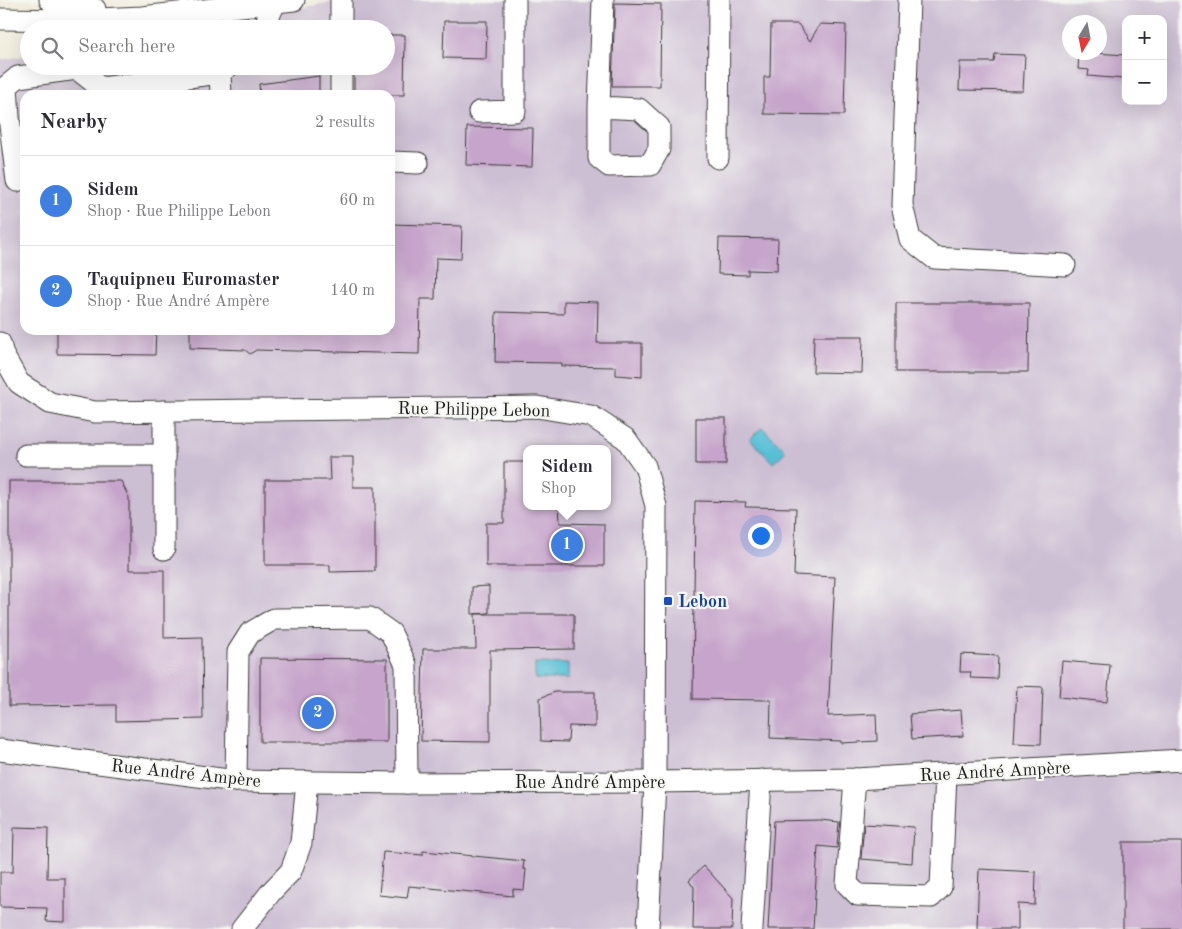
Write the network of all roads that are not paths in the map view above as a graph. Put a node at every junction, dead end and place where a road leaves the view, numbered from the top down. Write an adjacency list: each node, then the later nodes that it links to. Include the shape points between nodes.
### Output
1 (50, 0): 8 (street)
2 (341, 0): 11 (street)
3 (515, 0): 20 (street, via 515,111)
4 (603, 0): 19 (street)
5 (719, 0): 21 (street)
6 (908, 0): 25 (street, via 902,205 910,239 934,258)
7 (284, 2): 8 (street); 10 (street)
8 (142, 17): 9 (street, via 76,20)
9 (0, 18)
10 (270, 20)
11 (341, 20)
12 (38, 75): 24 (street, via 18,78 7,86)
13 (85, 75): 14 (street, via 101,88)
14 (191, 75)
15 (224, 75): 17 (street)
16 (341, 75): 18 (street)
17 (222, 90)
18 (341, 90)
19 (598, 107)
20 (479, 112)
21 (718, 158)
22 (395, 162): 23 (street)
23 (418, 163)
24 (14, 179)
25 (1065, 266)
26 (1, 352): 27 (street, Rue Philippe Lebon, via 19,382 50,403 95,412)
27 (164, 411): 29 (street); 38 (street, Rue Philippe Lebon, via 537,407 591,416 626,439 645,466 656,506)
28 (26, 455): 29 (street)
29 (164, 455): 30 (street)
30 (164, 549)
31 (0, 750): 36 (street, Rue André Ampère)
32 (1182, 760): 33 (street, Rue André Ampère)
33 (946, 774): 34 (street, Rue André Ampère); 34 (street, via 941,888 931,897 858,896 847,884)
34 (855, 779): 35 (street, Rue André Ampère)
35 (761, 780): 38 (street, Rue André Ampère); 42 (street)
36 (236, 781): 37 (street, Rue André Ampère); 39 (street, via 238,652 250,633 274,619 370,618 391,633 406,665)
37 (307, 782): 39 (street, Rue André Ampère); 40 (street, via 302,843 291,871)
38 (655, 782): 39 (street, Rue André Ampère); 41 (street, Rue Philippe Lebon)
39 (408, 783)
40 (242, 929)
41 (648, 929)
42 (752, 929)

